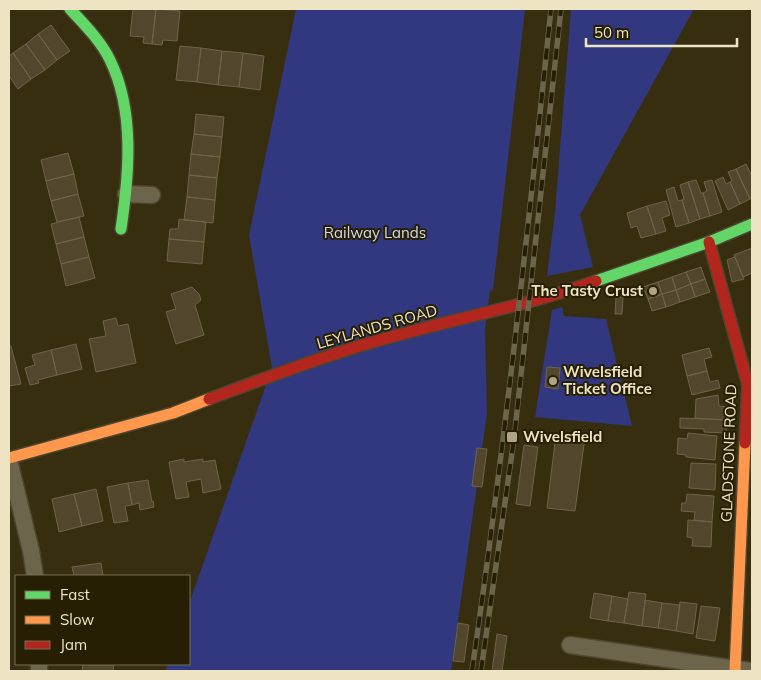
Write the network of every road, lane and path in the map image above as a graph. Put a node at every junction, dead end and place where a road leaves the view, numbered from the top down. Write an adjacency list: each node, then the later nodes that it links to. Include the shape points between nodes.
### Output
1 (70, 9): 2 (street, via 89,29 110,60 120,90 126,117)
2 (126, 194): 3 (street); 5 (street)
3 (152, 196)
4 (752, 224): 6 (street, LEYLANDS ROAD)
5 (121, 229)
6 (709, 242): 7 (street, LEYLANDS ROAD, via 574,289 413,331 291,368 173,413); 10 (street, GLADSTONE ROAD, via 748,385)
7 (9, 459): 8 (street)
8 (35, 575)
9 (570, 645): 10 (street)
10 (743, 670)

